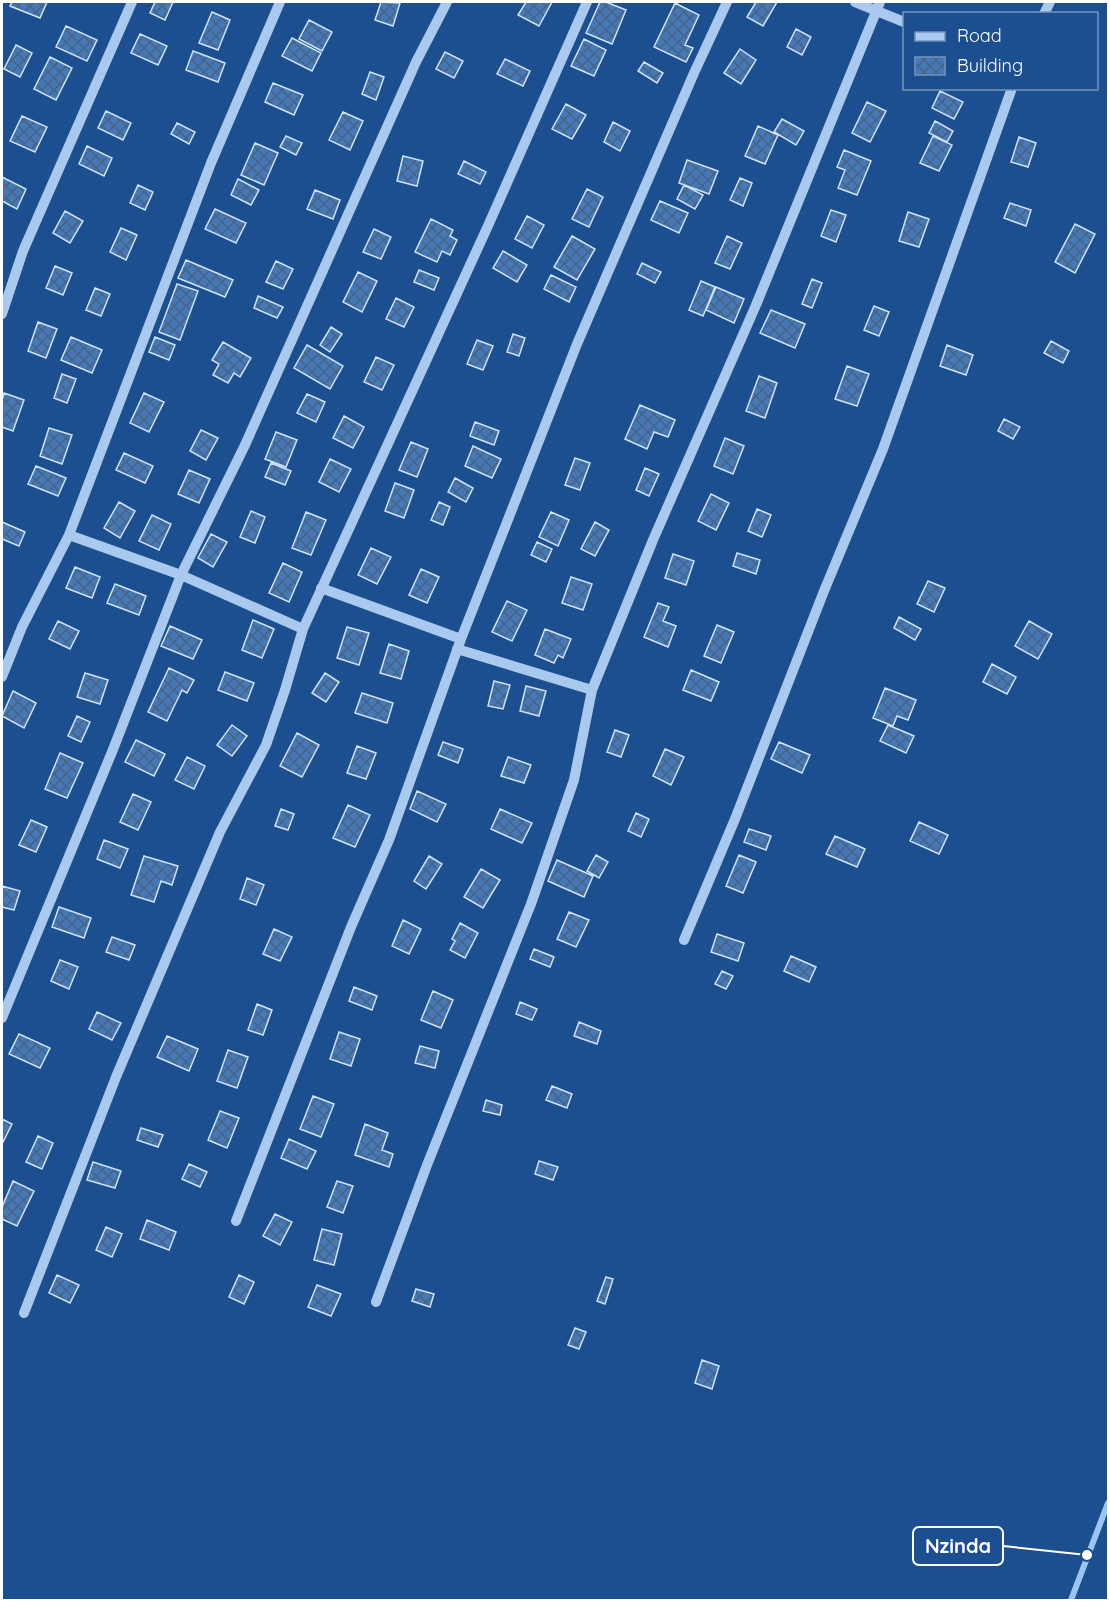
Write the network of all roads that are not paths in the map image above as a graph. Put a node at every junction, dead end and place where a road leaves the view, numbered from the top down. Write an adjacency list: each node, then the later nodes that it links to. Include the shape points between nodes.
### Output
1 (132, 2): 10 (street, via 23,251)
2 (280, 2): 11 (street, via 211,163)
3 (447, 2): 12 (street, via 416,62 245,445)
4 (587, 2): 13 (street)
5 (728, 2): 15 (street, via 577,344)
6 (855, 2): 7 (street)
7 (878, 6): 8 (street); 17 (street)
8 (903, 21)
9 (1011, 90): 18 (street, via 883,449)
10 (2, 314)
11 (69, 536): 12 (street); 16 (street, via 22,627)
12 (181, 575): 14 (street); 19 (street)
13 (321, 588): 14 (street); 15 (street)
14 (303, 629): 22 (street, via 266,745 220,832 116,1077)
15 (459, 644): 17 (street); 20 (street, via 389,840)
16 (2, 677)
17 (592, 690): 21 (street, via 574,780 531,903)
18 (684, 940)
19 (2, 1018)
20 (236, 1221)
21 (376, 1302)
22 (24, 1313)

